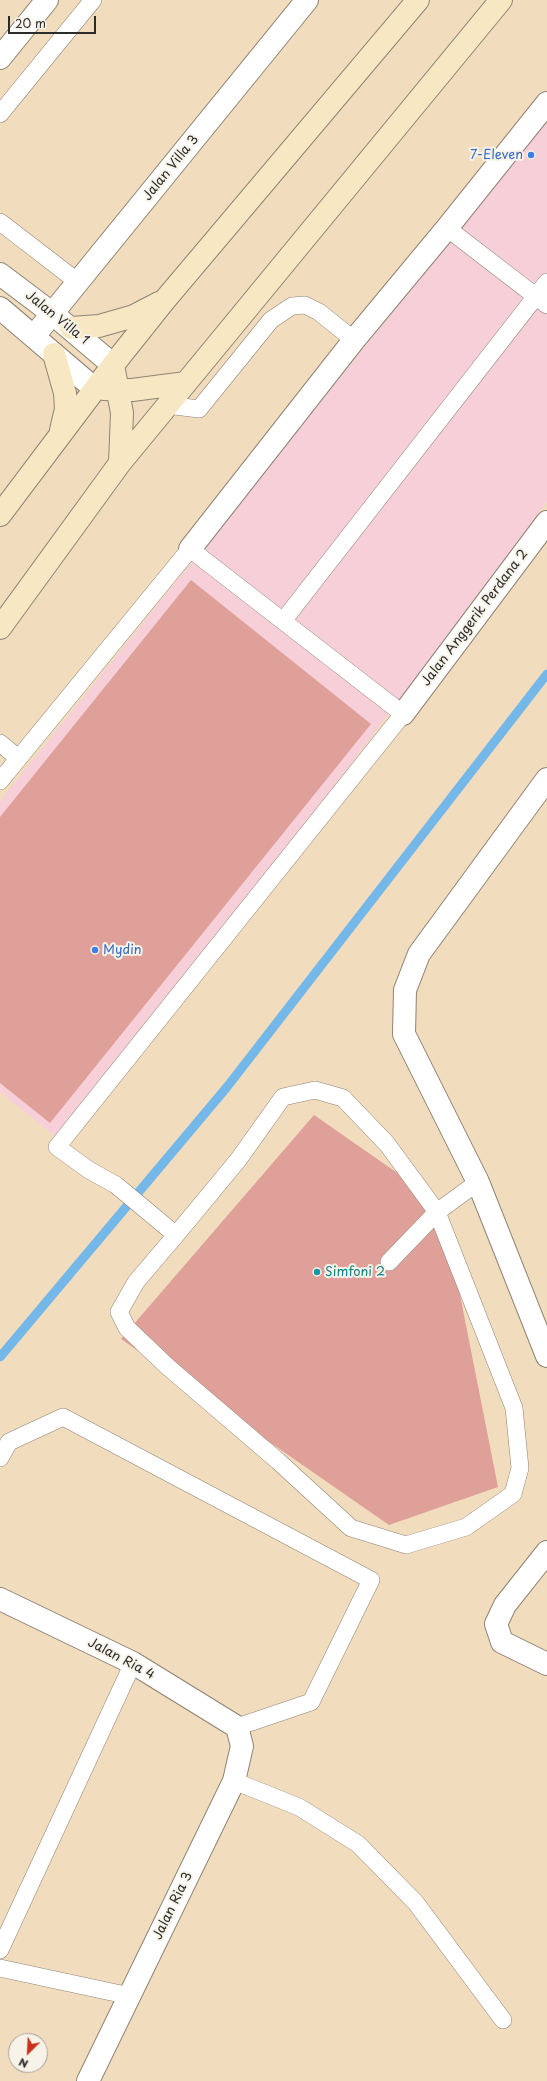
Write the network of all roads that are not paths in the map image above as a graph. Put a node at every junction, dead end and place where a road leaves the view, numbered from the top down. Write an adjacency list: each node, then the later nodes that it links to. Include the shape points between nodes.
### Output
1 (47, 0): 6 (street)
2 (93, 0): 8 (lane)
3 (307, 0): 12 (street, Jalan Villa 3)
4 (418, 0): 14 (street)
5 (501, 0): 23 (street)
6 (0, 58)
7 (547, 103): 10 (street)
8 (0, 114)
9 (0, 222): 12 (lane)
10 (447, 228): 15 (lane); 20 (street)
11 (0, 274): 17 (street, Jalan Villa 1)
12 (78, 282): 17 (street, Jalan Villa 3)
13 (547, 282): 15 (lane)
14 (164, 300): 18 (street, via 134,316 99,326); 22 (street)
15 (541, 301): 32 (lane)
16 (0, 308): 19 (street)
17 (53, 314): 18 (street, Jalan Villa 1); 19 (street, Jalan Villa 3)
18 (70, 328): 22 (street, Jalan Villa 1)
19 (34, 336): 21 (street)
20 (354, 340): 26 (lane, via 319,312 306,305 292,306 271,320 198,409); 31 (street)
21 (54, 354): 24 (street); 27 (street, via 65,393 66,409)
22 (114, 364): 24 (street); 25 (street)
23 (186, 382): 25 (street); 26 (street)
24 (95, 389): 25 (street); 27 (street)
25 (119, 390): 28 (street, via 122,428)
26 (167, 405): 28 (street)
27 (61, 434): 29 (street)
28 (120, 463): 33 (street)
29 (0, 515)
30 (547, 522): 34 (street, Jalan Anggerik Perdana 2)
31 (190, 549): 32 (lane); 36 (lane)
32 (283, 621): 34 (lane)
33 (0, 628)
34 (403, 714): 41 (lane, via 57,1147 89,1170 116,1185)
35 (0, 744): 36 (lane)
36 (18, 758): 38 (lane)
37 (547, 779): 39 (street, via 419,954 405,990 404,1034)
38 (0, 781)
39 (478, 1182): 40 (lane); 43 (street)
40 (437, 1212): 41 (lane, via 387,1144 343,1098 315,1090 283,1097 238,1160); 41 (lane, via 514,1408 520,1468 513,1494 466,1527 406,1545 351,1528 127,1328 119,1312 136,1282); 42 (lane)
41 (176, 1235)
42 (389, 1262)
43 (547, 1356)
44 (0, 1458): 49 (lane, via 9,1442 63,1417 371,1580 311,1702)
45 (547, 1552): 47 (street, via 505,1605 496,1624 502,1642)
46 (1, 1603): 48 (street, Jalan Ria 4)
47 (542, 1661)
48 (133, 1663): 49 (street, Jalan Ria 4); 51 (lane)
49 (237, 1727): 50 (street, Jalan Ria 3, via 242,1746)
50 (234, 1781): 53 (street, Jalan Ria 3); 54 (lane, via 299,1807 358,1844 416,1903)
51 (0, 1950)
52 (0, 1968): 53 (lane)
53 (130, 1996): 55 (street, Jalan Ria 3)
54 (503, 2020)
55 (88, 2081)

